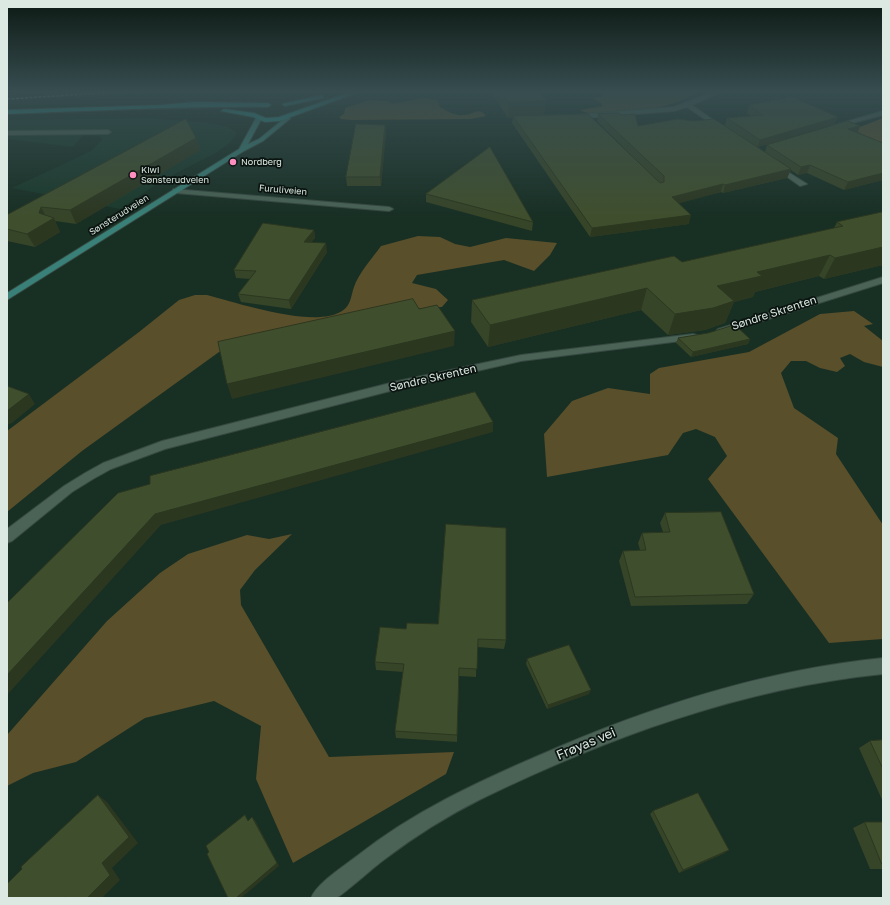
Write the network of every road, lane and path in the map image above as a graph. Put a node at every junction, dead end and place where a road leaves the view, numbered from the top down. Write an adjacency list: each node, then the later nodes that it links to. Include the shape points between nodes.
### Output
1 (249, 134): 3 (main road)
2 (268, 134): 3 (main road, Sønsterudveien)
3 (242, 150): 6 (main road, Sønsterudveien)
4 (766, 160): 5 (street)
5 (803, 184)
6 (176, 191): 7 (street, Furuliveien); 9 (main road, Sønsterudveien)
7 (389, 209)
8 (883, 280): 10 (street, Søndre Skrenten, via 709,334 631,346 521,358 398,385 162,445 107,466 89,476)
9 (7, 297)
10 (7, 537)
11 (883, 666): 12 (street, Frøyas vei, via 753,688 708,700 603,735 457,802 412,828)
12 (321, 898)

